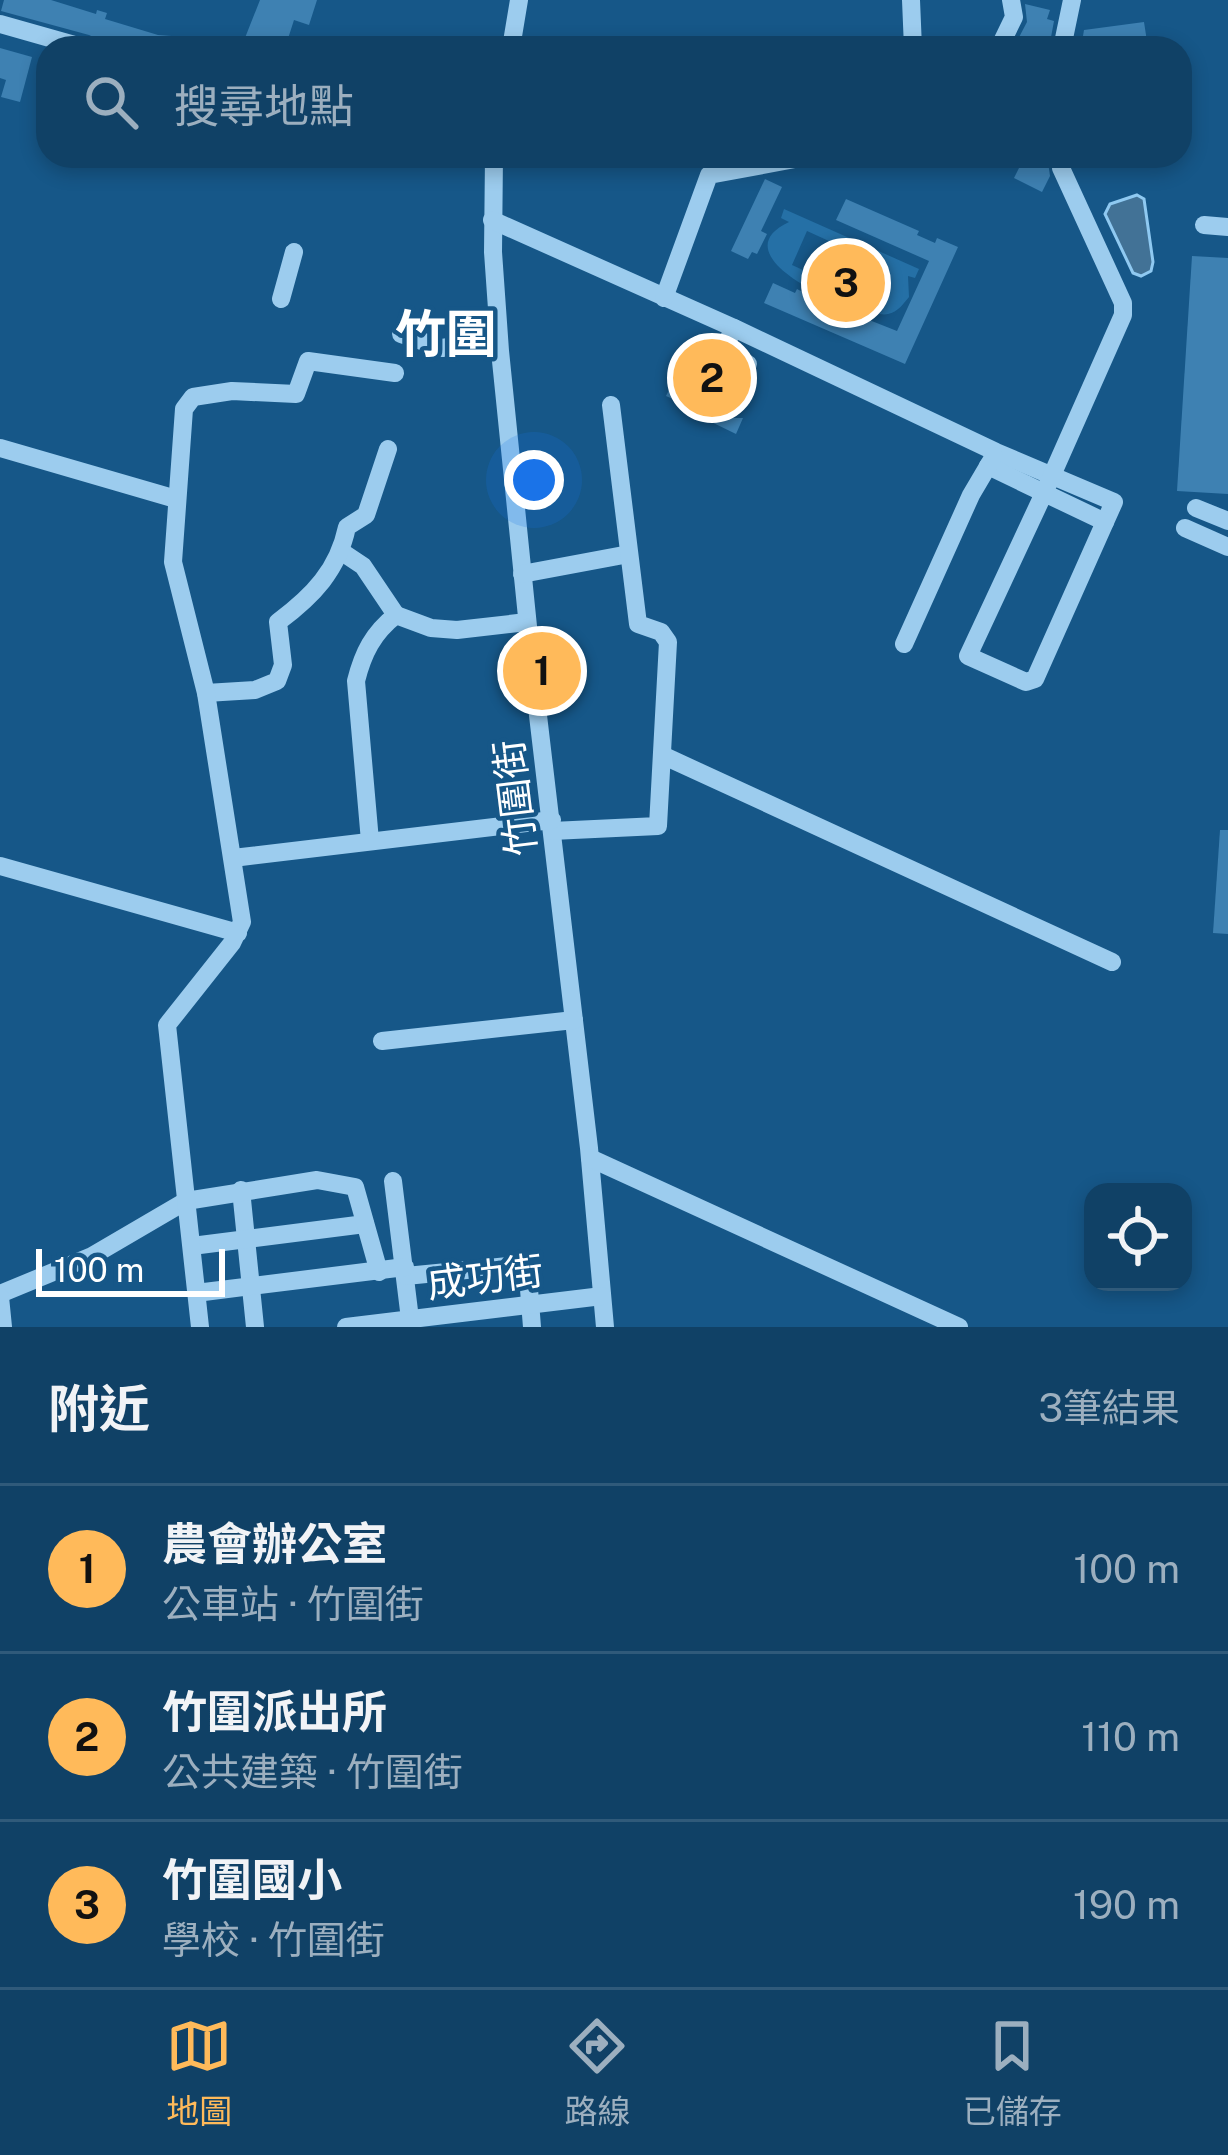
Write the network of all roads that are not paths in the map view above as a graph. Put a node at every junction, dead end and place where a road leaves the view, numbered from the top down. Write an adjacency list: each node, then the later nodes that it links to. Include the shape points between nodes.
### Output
1 (519, 0): 7 (street)
2 (910, 0): 8 (street)
3 (1011, 0): 9 (street)
4 (1072, 0): 10 (street)
5 (0, 24): 6 (street)
6 (42, 36)
7 (514, 36)
8 (912, 36)
9 (1005, 36)
10 (1064, 36)
11 (490, 168): 14 (street, 竹圍街)
12 (747, 168): 18 (street, via 709,175)
13 (1061, 168): 31 (street, via 1123,315)
14 (492, 220): 18 (street); 22 (street, 竹圍街)
15 (1204, 225): 16 (street)
16 (1228, 227)
17 (294, 252): 19 (street)
18 (664, 298): 20 (street)
19 (281, 299)
20 (734, 328): 23 (street); 30 (street)
21 (401, 334): 22 (street, via 442,348)
22 (499, 339): 41 (street, 竹圍街)
23 (722, 352): 25 (street, via 702,343); 27 (street, via 748,364)
24 (395, 373): 33 (street, via 308,361 296,394 193,397 184,409)
25 (688, 374)
26 (610, 405): 40 (street)
27 (728, 405)
28 (0, 448): 33 (street)
29 (388, 449): 39 (street, via 366,515 347,527)
30 (992, 459): 31 (street); 32 (street); 44 (street)
31 (1053, 473): 32 (street); 36 (street, via 1114,502)
32 (1044, 493): 36 (street); 36 (street, via 968,656 1035,679)
33 (176, 499): 45 (street, via 173,562)
34 (1196, 508): 35 (street)
35 (1228, 521)
36 (1105, 522)
37 (1185, 528): 38 (street)
38 (1228, 548)
39 (342, 552): 42 (street, via 363,566); 45 (street, via 308,600 278,622 277,681)
40 (629, 554): 41 (street); 46 (street, via 638,624 668,642)
41 (522, 574): 43 (street, 竹圍街)
42 (397, 615): 43 (street, via 457,630); 48 (street, via 377,630 356,681)
43 (527, 622): 47 (street, 竹圍街)
44 (904, 644)
45 (206, 693): 49 (street)
46 (662, 755): 47 (street, via 658,826); 52 (street)
47 (552, 826): 48 (street); 53 (street, 竹圍街)
48 (370, 841): 49 (street)
49 (233, 858): 51 (street)
50 (0, 866): 51 (street)
51 (238, 933): 58 (street, via 166,1025)
52 (1112, 962)
53 (574, 1020): 54 (street); 55 (street, 竹圍街)
54 (382, 1041)
55 (590, 1158): 67 (street, 竹圍街); 76 (street)
56 (393, 1181): 63 (street)
57 (241, 1190): 58 (street); 59 (street, via 317,1180 355,1187); 60 (street)
58 (186, 1201): 61 (street); 66 (street, via 92,1256)
59 (365, 1224): 60 (street); 62 (street)
60 (246, 1238): 61 (street); 64 (street)
61 (192, 1246): 65 (street)
62 (379, 1272): 63 (street); 64 (street)
63 (405, 1272): 68 (street, via 527,1264); 69 (street)
64 (251, 1288): 65 (street); 72 (street)
65 (196, 1294): 71 (street)
66 (0, 1295): 70 (street)
67 (602, 1296): 68 (street, 成功街); 75 (street, 成功街)
68 (530, 1305): 69 (street, 成功街); 74 (street)
69 (411, 1323): 73 (street, 成功街)
70 (3, 1327)
71 (200, 1327)
72 (255, 1327)
73 (346, 1327)
74 (532, 1327)
75 (605, 1327)
76 (959, 1327)

